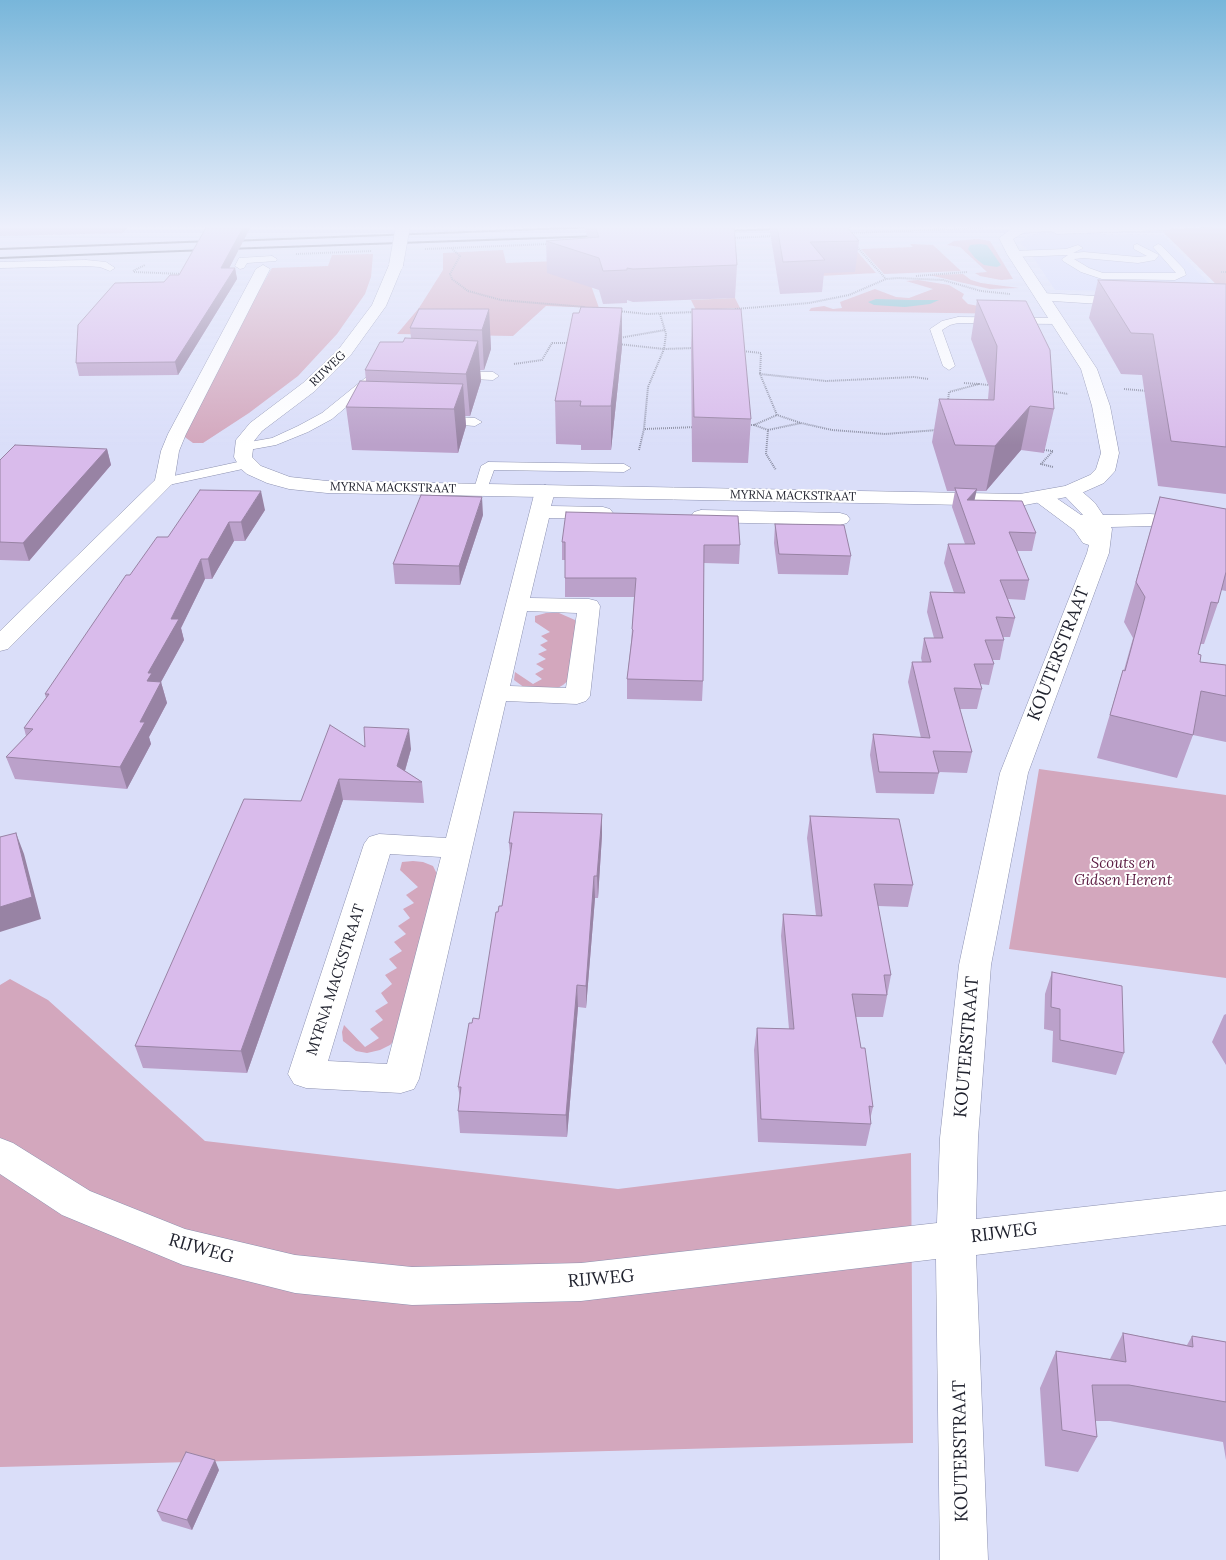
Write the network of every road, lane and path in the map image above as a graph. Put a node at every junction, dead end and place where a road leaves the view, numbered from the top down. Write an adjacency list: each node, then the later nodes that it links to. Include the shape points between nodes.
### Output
1 (249, 299): 49 (street, via 177,434)
2 (382, 299): 45 (street, RIJWEG, bridge, via 344,353 309,387 256,427 245,440)
3 (496, 299): 8 (path)
4 (830, 299): 10 (path)
5 (1043, 299): 13 (street)
6 (1073, 299): 7 (street)
7 (1144, 303)
8 (588, 308)
9 (613, 310): 12 (path)
10 (733, 310)
11 (701, 311): 12 (path)
12 (660, 314): 14 (path)
13 (1058, 321): 21 (lane, via 958,320 946,323 936,329); 30 (street, via 1089,369)
14 (665, 330): 15 (path); 18 (path)
15 (618, 338)
16 (571, 343): 25 (path, via 552,343 542,360 506,366)
17 (618, 344): 18 (path)
18 (664, 349): 19 (path); 42 (path, via 648,387)
19 (700, 349)
20 (734, 351): 24 (path, via 761,353)
21 (949, 366)
22 (386, 367): 34 (lane)
23 (446, 374): 25 (lane)
24 (760, 374): 26 (path, via 826,381); 33 (path)
25 (493, 376)
26 (931, 379)
27 (956, 382): 28 (path)
28 (979, 384): 29 (path); 32 (path, via 949,392)
29 (988, 385)
30 (1096, 387): 31 (path); 51 (street, via 1110,453 1105,471 1097,479)
31 (1152, 391)
32 (948, 401)
33 (777, 415): 38 (path); 40 (path)
34 (327, 416): 35 (lane); 45 (lane)
35 (347, 416)
36 (425, 420): 37 (lane)
37 (475, 422)
38 (801, 423): 43 (path, via 832,430 885,434); 44 (path)
39 (744, 425): 40 (path)
40 (754, 425): 44 (path)
41 (704, 427): 42 (path)
42 (644, 429): 47 (path, via 641,447)
43 (946, 429)
44 (768, 430): 48 (path, via 766,454)
45 (245, 456): 49 (lane); 50 (street, MYRNA MACKSTRAAT, via 274,480 305,486)
46 (565, 467): 47 (lane); 50 (lane, via 488,466); 53 (lane)
47 (624, 468)
48 (780, 477)
49 (164, 482): 62 (street)
50 (481, 490): 53 (street, MYRNA MACKSTRAAT)
51 (1070, 491): 52 (street); 58 (street, via 1088,507)
52 (1042, 497): 53 (street, MYRNA MACKSTRAAT, via 998,500); 57 (street)
53 (548, 498): 54 (street); 61 (street, MYRNA MACKSTRAAT)
54 (627, 514)
55 (685, 515): 56 (street)
56 (840, 519)
57 (1076, 521): 58 (street); 60 (street)
58 (1097, 521): 59 (street, via 1150,520); 60 (street, KOUTERSTRAAT, via 1102,529)
59 (1226, 526)
60 (1098, 553): 67 (street, KOUTERSTRAAT, via 1014,773 975,965 959,1138)
61 (517, 604): 63 (street, MYRNA MACKSTRAAT); 63 (street, via 589,606 577,696)
62 (0, 644)
63 (495, 693): 64 (street, MYRNA MACKSTRAAT)
64 (458, 848): 64 (street, MYRNA MACKSTRAAT, via 402,1079 306,1074 379,844)
65 (0, 1154): 67 (street, RIJWEG, via 76,1203 183,1247 295,1274 412,1286 582,1282)
66 (1226, 1208): 67 (street, RIJWEG)
67 (956, 1238): 68 (street, KOUTERSTRAAT)
68 (964, 1560)

